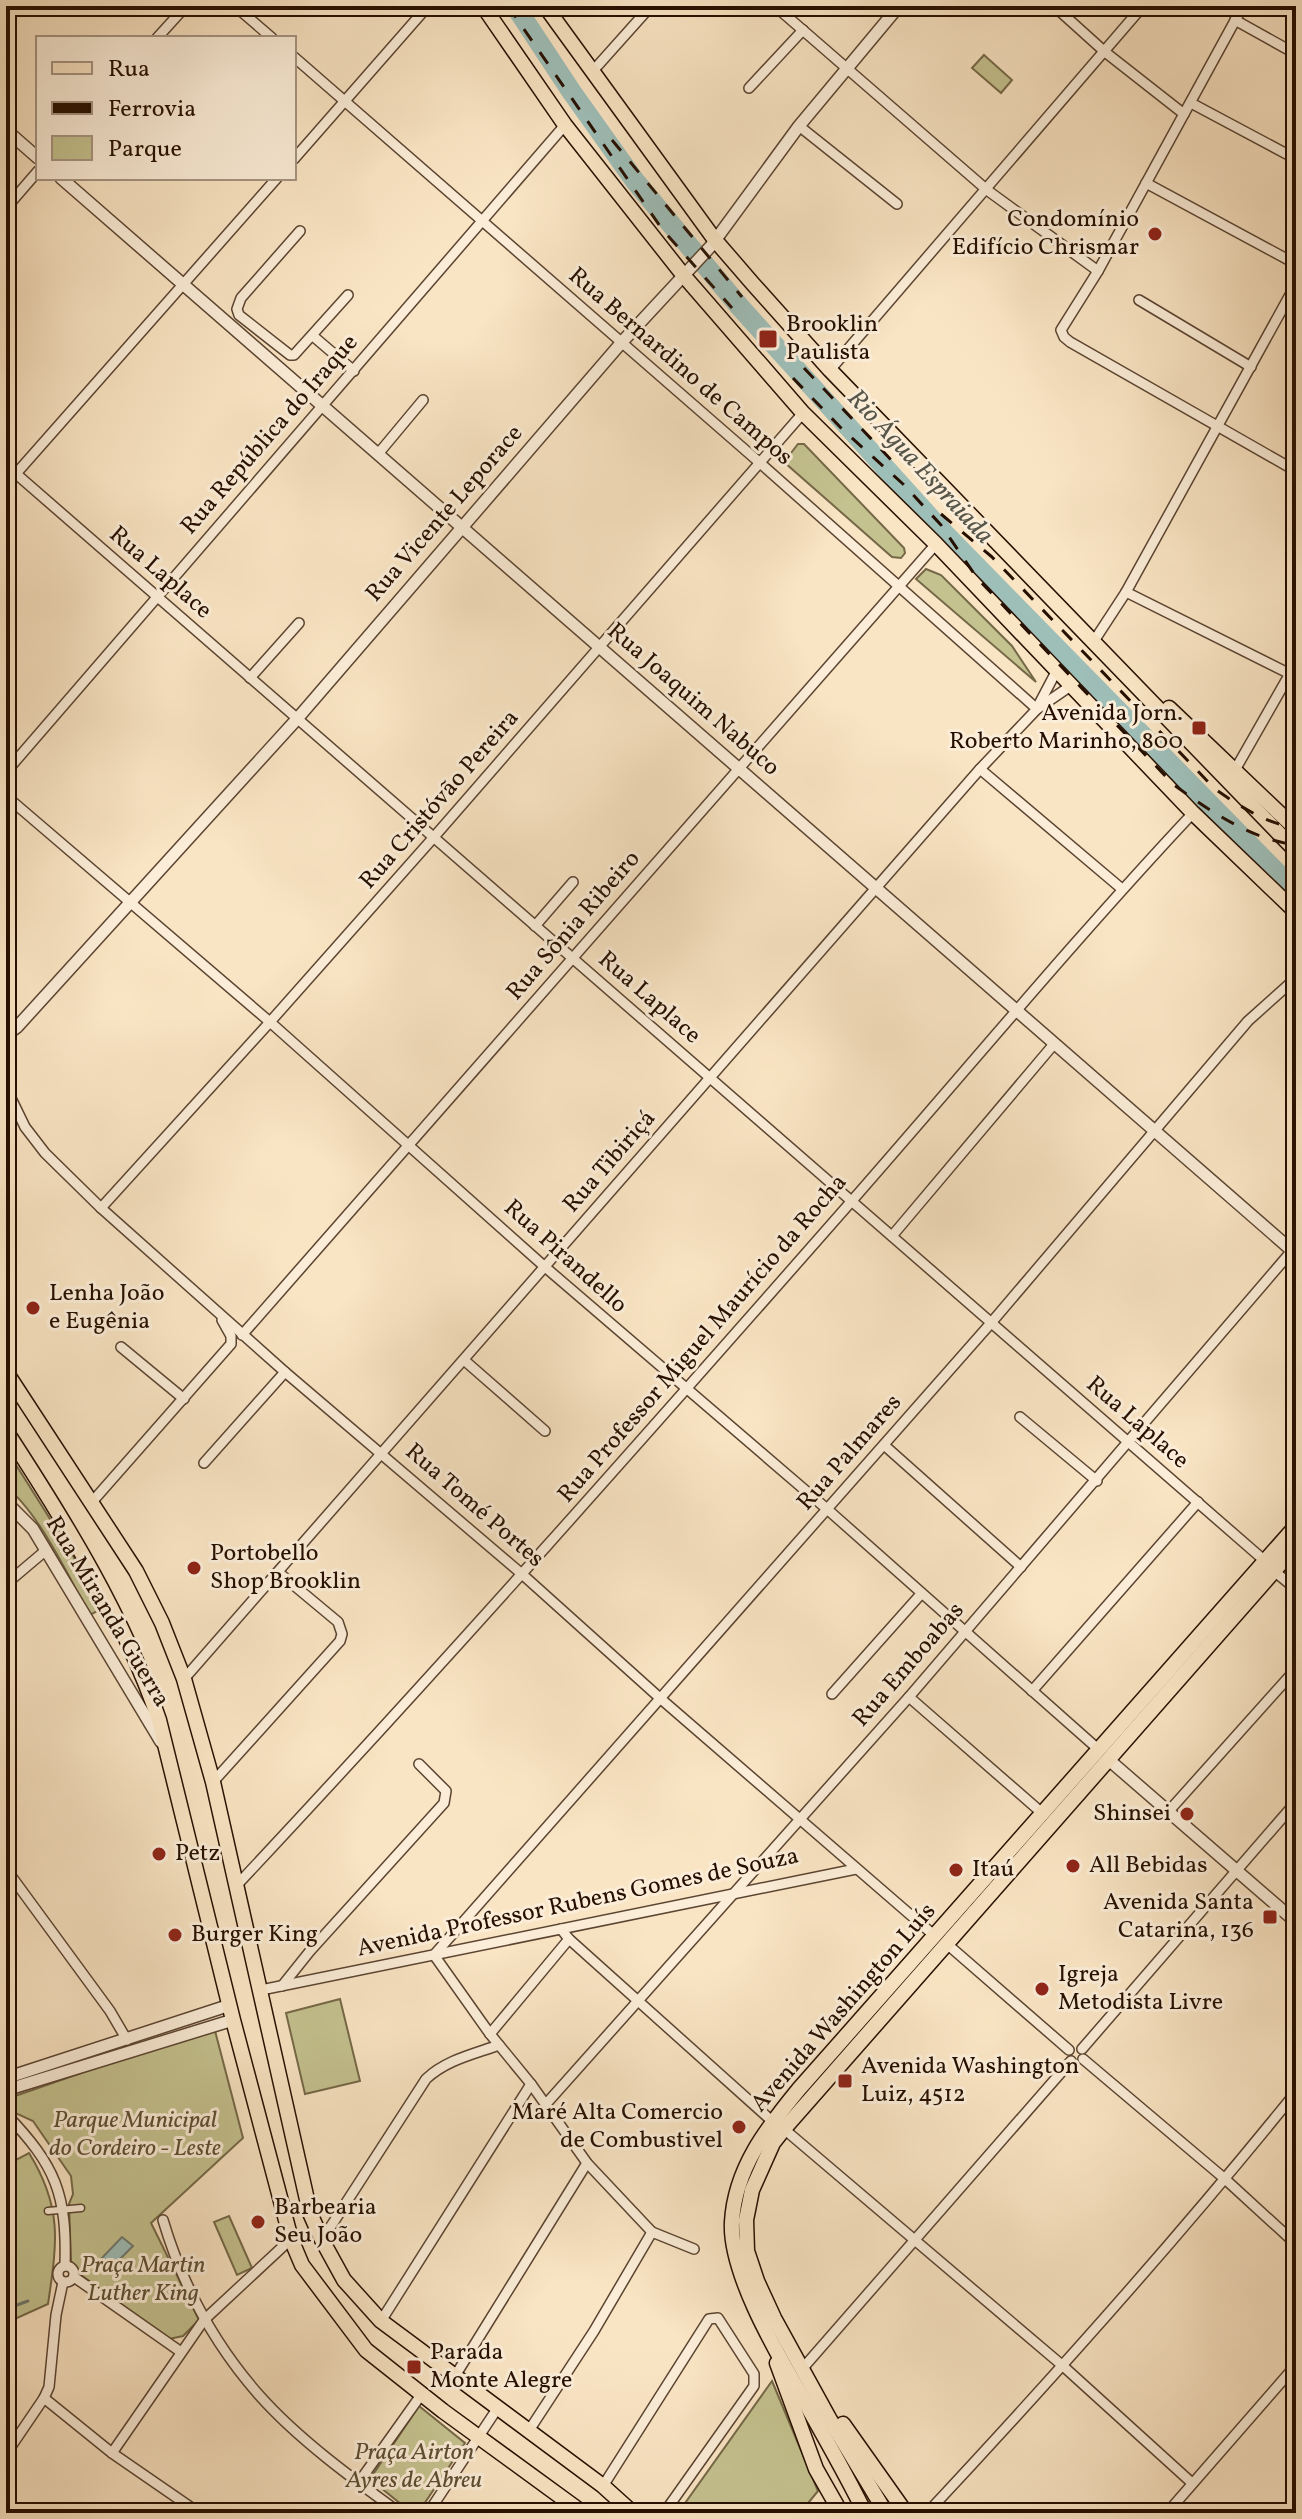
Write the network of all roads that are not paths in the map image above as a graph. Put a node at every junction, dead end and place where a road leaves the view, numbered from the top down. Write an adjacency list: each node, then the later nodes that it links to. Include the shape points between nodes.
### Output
1 (186, 6): 14 (street)
2 (235, 6): 15 (street)
3 (428, 6): 22 (street)
4 (483, 6): 25 (main road)
5 (545, 6): 20 (main road)
6 (651, 6): 20 (street)
7 (775, 6): 13 (street)
8 (899, 6): 19 (street, Rua Vicente Leporace)
9 (1054, 6): 16 (street)
10 (1143, 6): 16 (street)
11 (1243, 6): 12 (street)
12 (1235, 20): 17 (street); 23 (street)
13 (803, 30): 19 (street); 21 (street)
14 (159, 36)
15 (270, 36)
16 (1105, 52): 24 (street); 35 (street)
17 (1296, 54)
18 (296, 59): 22 (street, Rua Bernardino de Campos)
19 (847, 69): 26 (street, Rua Vicente Leporace); 35 (street)
20 (592, 72): 40 (main road)
21 (749, 88)
22 (345, 102): 29 (street); 38 (street, Rua Bernardino de Campos)
23 (1191, 103): 24 (street); 30 (street)
24 (1184, 114): 34 (street)
25 (565, 125): 38 (street, Rua República do Iraque); 43 (main road)
26 (799, 126): 36 (street); 40 (street, Rua Vicente Leporace)
27 (6, 130): 28 (street)
28 (36, 156)
29 (296, 157)
30 (1296, 159)
31 (36, 173): 37 (street)
32 (63, 180): 45 (street, Rua Joaquim Nabuco)
33 (275, 180): 45 (street)
34 (1146, 183): 41 (street); 42 (street)
35 (987, 190): 42 (street); 51 (street)
36 (897, 204)
37 (6, 208)
38 (481, 221): 49 (street, Rua Bernardino de Campos); 52 (street, Rua República do Iraque)
39 (300, 231): 48 (street, via 237,309 290,355)
40 (713, 243): 43 (street, Rua Vicente Leporace); 51 (main road)
41 (1296, 264)
42 (1098, 271): 56 (street, via 1061,334)
43 (687, 274): 49 (street, Rua Vicente Leporace); 55 (main road)
44 (1296, 284): 50 (street)
45 (182, 286): 54 (street, Rua Joaquim Nabuco); 61 (street)
46 (348, 295): 48 (street)
47 (1139, 300): 50 (street)
48 (313, 336): 52 (street)
49 (622, 342): 58 (street, Rua Bernardino de Campos); 63 (street, Rua Vicente Leporace)
50 (1251, 367): 56 (street)
51 (830, 370): 69 (main road)
52 (354, 371): 54 (street, Rua República do Iraque)
53 (423, 400): 57 (street)
54 (324, 407): 57 (street, Rua Joaquim Nabuco); 67 (street, Rua República do Iraque)
55 (803, 413): 58 (street, Rua Cristóvão Pereira); 64 (main road)
56 (1218, 428): 60 (street); 66 (street)
57 (378, 454): 63 (street, Rua Joaquim Nabuco)
58 (759, 462): 65 (street, Rua Bernardino de Campos); 70 (street, Rua Cristóvão Pereira)
59 (6, 465): 61 (street, Rua Laplace)
60 (1296, 471)
61 (16, 474): 62 (street); 67 (street, Rua Laplace)
62 (6, 485)
63 (461, 527): 70 (street, Rua Joaquim Nabuco); 78 (street, Rua Vicente Leporace)
64 (936, 544): 65 (street, Rua Sônia Ribeiro); 72 (main road)
65 (899, 586): 77 (street, Rua Bernardino de Campos); 79 (street, Rua Sônia Ribeiro)
66 (1126, 592): 69 (street); 73 (street)
67 (156, 596): 74 (street, Rua Laplace); 82 (street, Rua República do Iraque)
68 (299, 623): 74 (street)
69 (1094, 641): 76 (main road)
70 (600, 648): 79 (street, Rua Joaquim Nabuco); 86 (street, Rua Cristóvão Pereira)
71 (1296, 663): 73 (street)
72 (1057, 670): 75 (main road); 77 (street, Rua Tibiriçá)
73 (1290, 674): 81 (street)
74 (250, 678): 78 (street, Rua Laplace)
75 (1072, 685): 77 (street, Rua Tibiriçá); 84 (main road)
76 (1141, 693): 81 (main road, via 1161,700); 87 (main road)
77 (1037, 709): 80 (street, Rua Tibiriçá)
78 (297, 719): 86 (street, Rua Laplace); 91 (street, Rua Vicente Leporace)
79 (738, 769): 89 (street, Rua Joaquim Nabuco); 94 (street, Rua Sônia Ribeiro)
80 (980, 769): 89 (street, Rua Tibiriçá); 90 (street)
81 (1235, 770): 85 (main road)
82 (6, 772)
83 (6, 796): 91 (street, Rua Pirandello)
84 (1193, 813): 90 (street, Rua Professor Miguel Maurício da Rocha); 92 (main road)
85 (1296, 829)
86 (434, 837): 93 (street, Rua Laplace); 97 (street, Rua Cristóvão Pereira)
87 (1296, 851)
88 (573, 882): 93 (street)
89 (876, 889): 96 (street, Rua Joaquim Nabuco); 100 (street, Rua Tibiriçá)
90 (1122, 889): 96 (street, Rua Professor Miguel Maurício da Rocha)
91 (131, 904): 97 (street, Rua Pirandello); 98 (street, Rua Vicente Leporace)
92 (1296, 912)
93 (535, 926): 94 (street, Rua Laplace)
94 (572, 958): 100 (street, Rua Laplace); 103 (street, Rua Sônia Ribeiro)
95 (1296, 978): 102 (street, Rua Palmares, via 1248,1021)
96 (1015, 1010): 99 (street, Rua Joaquim Nabuco); 104 (street, Rua Professor Miguel Maurício da Rocha)
97 (270, 1022): 103 (street, Rua Pirandello); 105 (street, Rua Cristóvão Pereira)
98 (6, 1035)
99 (1054, 1044): 102 (street, Rua Joaquim Nabuco); 106 (street)
100 (710, 1078): 104 (street, Rua Laplace); 108 (street, Rua Tibiriçá)
101 (6, 1088): 105 (street, Rua Tomé Portes, via 45,1153)
102 (1153, 1130): 107 (street, Rua Joaquim Nabuco); 110 (street, Rua Palmares)
103 (409, 1144): 108 (street, Rua Pirandello); 111 (street, Rua Sônia Ribeiro)
104 (852, 1201): 106 (street, Rua Laplace); 116 (street, Rua Professor Miguel Maurício da Rocha)
105 (101, 1208): 109 (street, Rua Tomé Portes)
106 (892, 1236): 110 (street, Rua Laplace)
107 (1295, 1250): 121 (street, Rua Emboabas)
108 (545, 1267): 113 (street, Rua Tibiriçá); 116 (street, Rua Pirandello)
109 (219, 1313): 111 (street, Rua Tomé Portes); 117 (street, via 231,1344)
110 (991, 1323): 121 (street, Rua Laplace); 122 (street, Rua Palmares)
111 (242, 1335): 115 (street, Rua Tomé Portes)
112 (121, 1347): 117 (street)
113 (464, 1360): 120 (street); 123 (street, Rua Tibiriçá)
114 (6, 1372): 127 (main road)
115 (285, 1372): 123 (street, Rua Tomé Portes); 124 (street)
116 (684, 1389): 129 (street, Rua Pirandello); 136 (street, Rua Professor Miguel Maurício da Rocha)
117 (184, 1399): 127 (street)
118 (1020, 1417): 125 (street)
119 (6, 1431): 147 (main road, via 108,1599 148,1688)
120 (545, 1431)
121 (1128, 1442): 125 (street, Rua Emboabas); 128 (street, Rua Laplace)
122 (884, 1445): 129 (street, Rua Palmares); 134 (street)
123 (382, 1454): 135 (street, Rua Tibiriçá); 136 (street, Rua Tomé Portes)
124 (204, 1463)
125 (1097, 1481): 134 (street, Rua Emboabas)
126 (6, 1502): 132 (street, Rua Miranda Guerra, via 33,1529)
127 (92, 1502): 142 (main road, via 136,1571)
128 (1198, 1502): 133 (street, Rua Laplace); 143 (street)
129 (827, 1509): 139 (street, Rua Pirandello); 146 (street, Rua Palmares)
130 (1296, 1526): 133 (main road, Avenida Washington Luís)
131 (1296, 1546): 133 (main road, Avenida Washington Luís)
132 (45, 1551): 137 (street); 147 (street, Rua Miranda Guerra)
133 (1269, 1566): 138 (street, Rua Laplace); 148 (main road, Avenida Washington Luís); 149 (main road, Avenida Washington Luís)
134 (1021, 1567): 140 (street, Rua Emboabas)
135 (278, 1572): 142 (street, Rua Tibiriçá); 151 (street, via 338,1622 340,1641)
136 (523, 1575): 146 (street, Rua Tomé Portes); 159 (street, Rua Professor Miguel Maurício da Rocha)
137 (6, 1584)
138 (1296, 1589)
139 (921, 1594): 140 (street, Rua Pirandello); 144 (street)
140 (965, 1631): 143 (street, Rua Pirandello); 145 (street, Rua Emboabas)
141 (1296, 1669): 153 (street)
142 (184, 1679): 151 (main road)
143 (1032, 1691): 148 (street, Rua Pirandello)
144 (832, 1694)
145 (909, 1697): 154 (street); 155 (street, Rua Emboabas)
146 (661, 1699): 155 (street, Rua Tomé Portes); 165 (street, Rua Palmares)
147 (166, 1749): 169 (main road)
148 (1098, 1749): 154 (main road, Avenida Washington Luís)
149 (1109, 1760): 153 (street); 164 (main road, Avenida Washington Luís)
150 (419, 1764): 166 (street, via 446,1791 444,1803)
151 (213, 1782): 159 (main road)
152 (1296, 1802): 158 (street)
153 (1168, 1812): 158 (street)
154 (1042, 1813): 164 (main road, Avenida Washington Luís)
155 (800, 1819): 157 (street, Rua Tomé Portes); 160 (street, Rua Emboabas)
156 (6, 1869): 171 (street)
157 (856, 1869): 160 (street, Avenida Professor Rubens Gomes de Souza); 164 (street, Rua Tomé Portes)
158 (1236, 1870): 161 (street); 174 (street)
159 (237, 1885): 167 (main road)
160 (734, 1894): 162 (street, Avenida Professor Rubens Gomes de Souza); 168 (street, Rua Emboabas)
161 (1296, 1922)
162 (561, 1929): 163 (street); 165 (street, Avenida Professor Rubens Gomes de Souza)
163 (569, 1939): 168 (street); 170 (street)
164 (942, 1940): 173 (street, Rua Tomé Portes); 182 (main road, Avenida Washington Luís)
165 (434, 1955): 166 (street, Avenida Professor Rubens Gomes de Souza); 170 (street)
166 (282, 1986): 167 (street, Avenida Professor Rubens Gomes de Souza)
167 (261, 1990): 191 (main road, via 310,2213)
168 (638, 2001): 180 (street, Rua Emboabas); 182 (street)
169 (231, 2012): 171 (street); 178 (street); 190 (main road)
170 (490, 2034): 172 (street)
171 (127, 2040): 176 (street)
172 (499, 2045): 177 (street); 191 (street, via 450,2062 426,2079)
173 (1069, 2050): 174 (street, via 1074,2047); 175 (street)
174 (1082, 2054): 175 (street, via 1076,2063); 184 (street)
175 (1071, 2061): 192 (street)
176 (6, 2078)
177 (531, 2084): 180 (street); 199 (street)
178 (6, 2090)
179 (1296, 2092): 184 (street)
180 (546, 2104): 183 (street)
181 (6, 2114): 186 (street, via 44,2161)
182 (778, 2125): 192 (street); 200 (main road, Avenida Washington Luís, via 752,2150 731,2224 740,2271); 204 (main road, Avenida Washington Luís, via 752,2190 745,2235 757,2281)
183 (587, 2163): 189 (street); 205 (street)
184 (1225, 2179): 193 (street); 203 (street)
185 (81, 2208): 186 (street)
186 (63, 2210): 187 (street); 195 (street)
187 (48, 2211)
188 (163, 2220): 198 (street)
189 (652, 2232): 194 (street); 209 (street)
190 (291, 2239): 198 (street); 206 (main road, via 302,2265 366,2350)
191 (322, 2240): 199 (main road, via 344,2280)
192 (916, 2241): 203 (street); 204 (street)
193 (1296, 2244)
194 (694, 2249)
195 (65, 2266): 196 (street, via 73,2269); 197 (street, via 58,2273)
196 (74, 2277): 197 (street); 201 (street)
197 (63, 2282): 207 (street, via 53,2372)
198 (204, 2320): 201 (street); 213 (street, via 260,2395)
199 (381, 2321): 205 (main road)
200 (766, 2333): 224 (main road, via 816,2469); 225 (main road, Avenida Washington Luís)
201 (181, 2352): 212 (street)
202 (1296, 2365): 214 (street)
203 (1063, 2366): 214 (street); 227 (street)
204 (806, 2374): 216 (main road, Avenida Washington Luís); 226 (main road)
205 (455, 2376): 208 (main road)
206 (421, 2395): 210 (main road); 213 (street)
207 (44, 2398): 211 (street); 212 (street)
208 (497, 2409): 209 (main road); 210 (street)
209 (528, 2432): 215 (main road)
210 (479, 2437): 220 (street); 221 (main road)
211 (8, 2446)
212 (112, 2453): 218 (street)
213 (359, 2482): 217 (street)
214 (1192, 2483): 228 (street)
215 (603, 2486): 222 (main road); 223 (street, via 709,2319 718,2318 754,2374 752,2390)
216 (883, 2507)
217 (385, 2509): 219 (street)
218 (199, 2513)
219 (400, 2513)
220 (428, 2513)
221 (583, 2513)
222 (633, 2513)
223 (664, 2513)
224 (841, 2513)
225 (865, 2513)
226 (906, 2513)
227 (927, 2513)
228 (1167, 2513)

